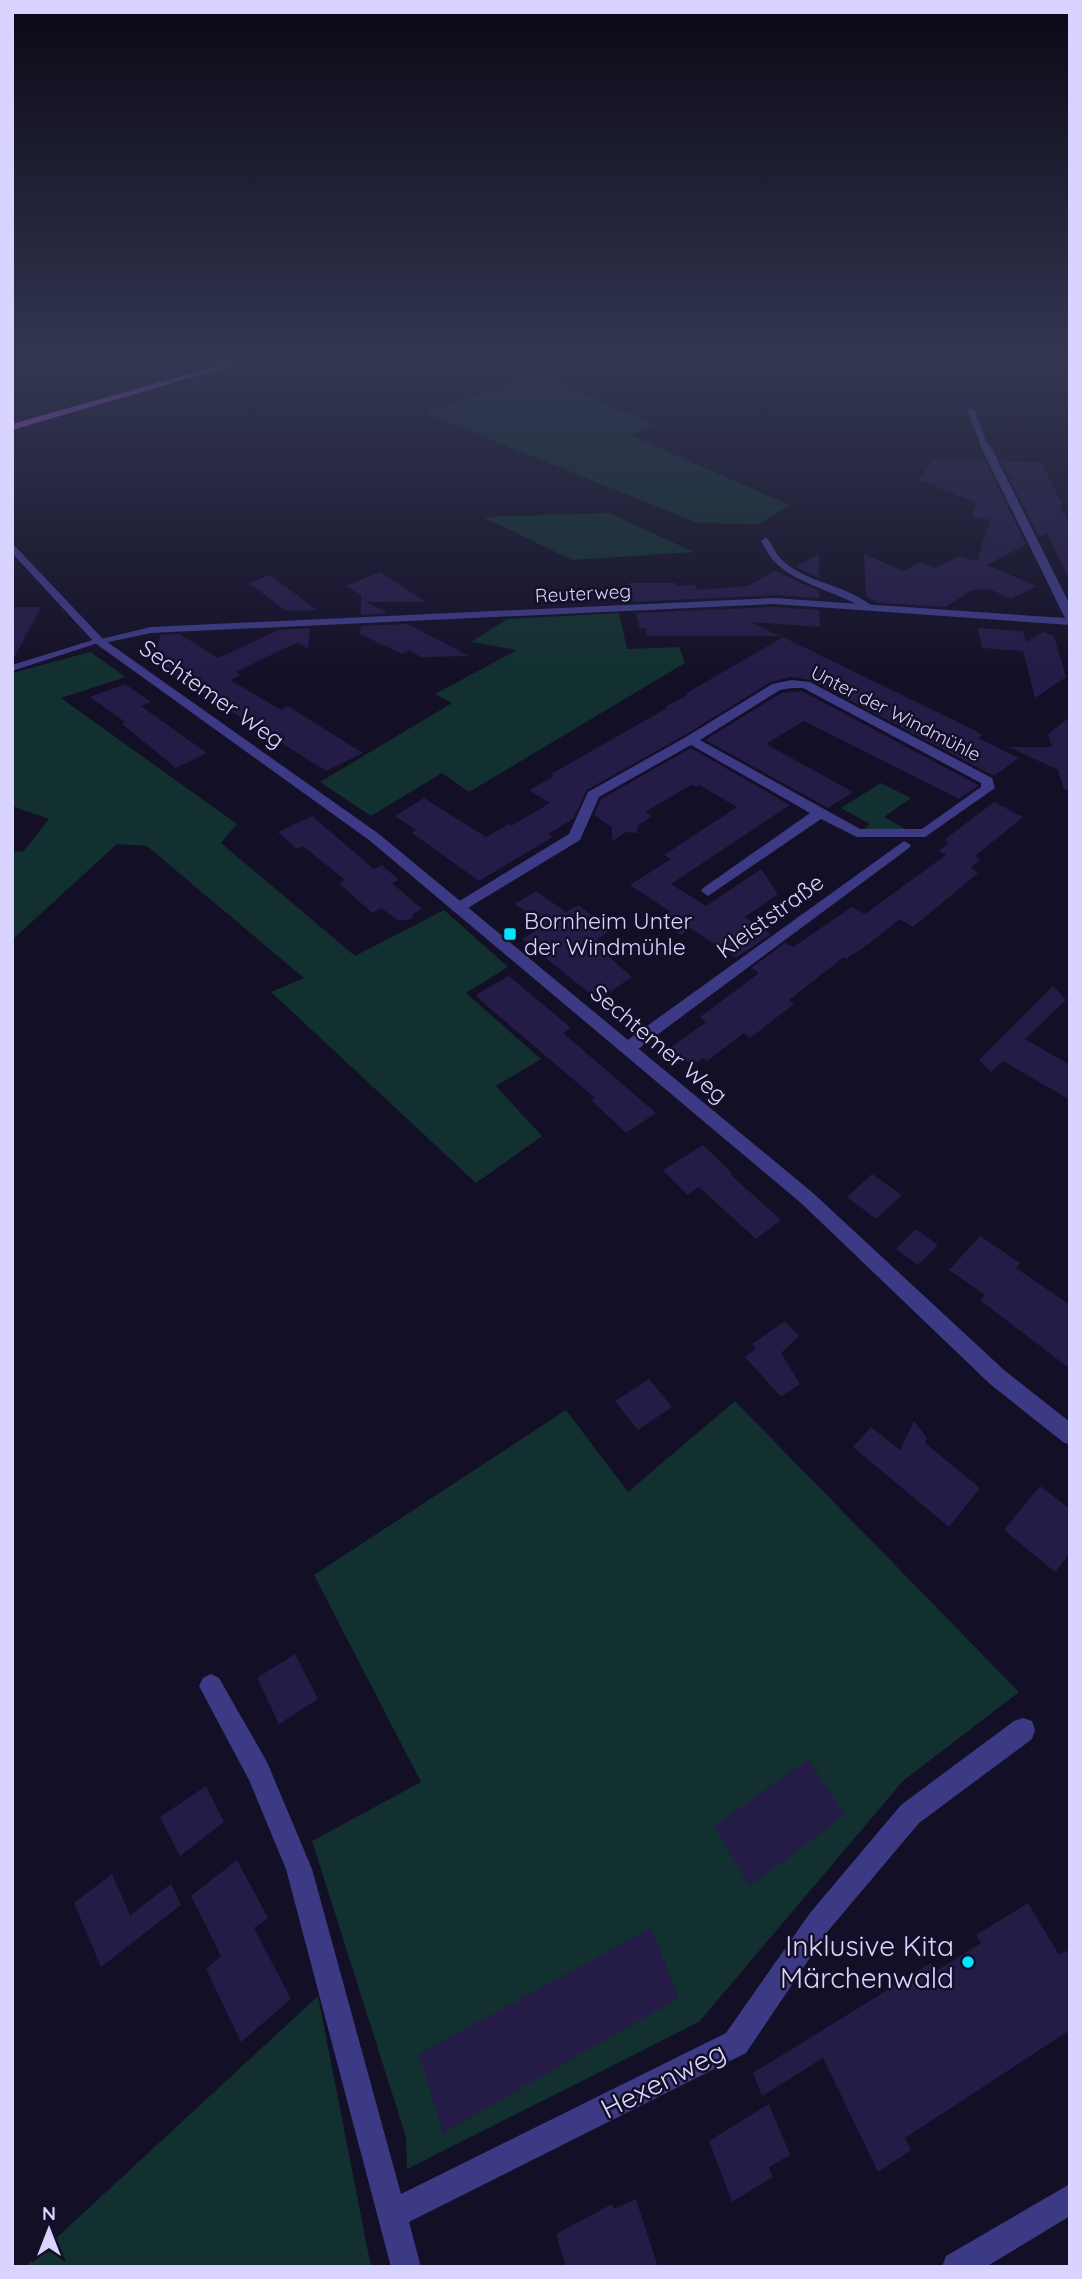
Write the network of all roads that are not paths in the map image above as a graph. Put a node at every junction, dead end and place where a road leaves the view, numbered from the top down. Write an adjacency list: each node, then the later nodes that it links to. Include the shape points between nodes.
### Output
1 (995, 466): 5 (street)
2 (765, 541): 4 (lane, via 777,560)
3 (12, 545): 6 (street, Sechtemer Weg)
4 (870, 608): 5 (street, Reuterweg); 6 (street, Reuterweg, via 774,601 151,631)
5 (1070, 620)
6 (99, 642): 7 (lane); 12 (street, Sechtemer Weg, via 374,837)
7 (12, 668)
8 (691, 740): 9 (street, Unter der Windmühle); 9 (street, Unter der Windmühle, via 776,687 806,685 988,781 988,788 925,833 857,833); 12 (street, Unter der Windmühle, via 593,795 575,837)
9 (820, 813): 11 (street)
10 (904, 845): 13 (street, Kleiststraße)
11 (708, 891)
12 (458, 908): 13 (street, Sechtemer Weg)
13 (628, 1048): 14 (street, Sechtemer Weg, via 807,1198 997,1377)
14 (1070, 1435)
15 (211, 1686): 18 (street, via 258,1771 299,1869)
16 (1023, 1730): 18 (street, Hexenweg, via 910,1814 819,1922 736,2043)
17 (1070, 2199): 20 (street)
18 (394, 2214): 19 (street)
19 (406, 2267)
20 (957, 2267)

